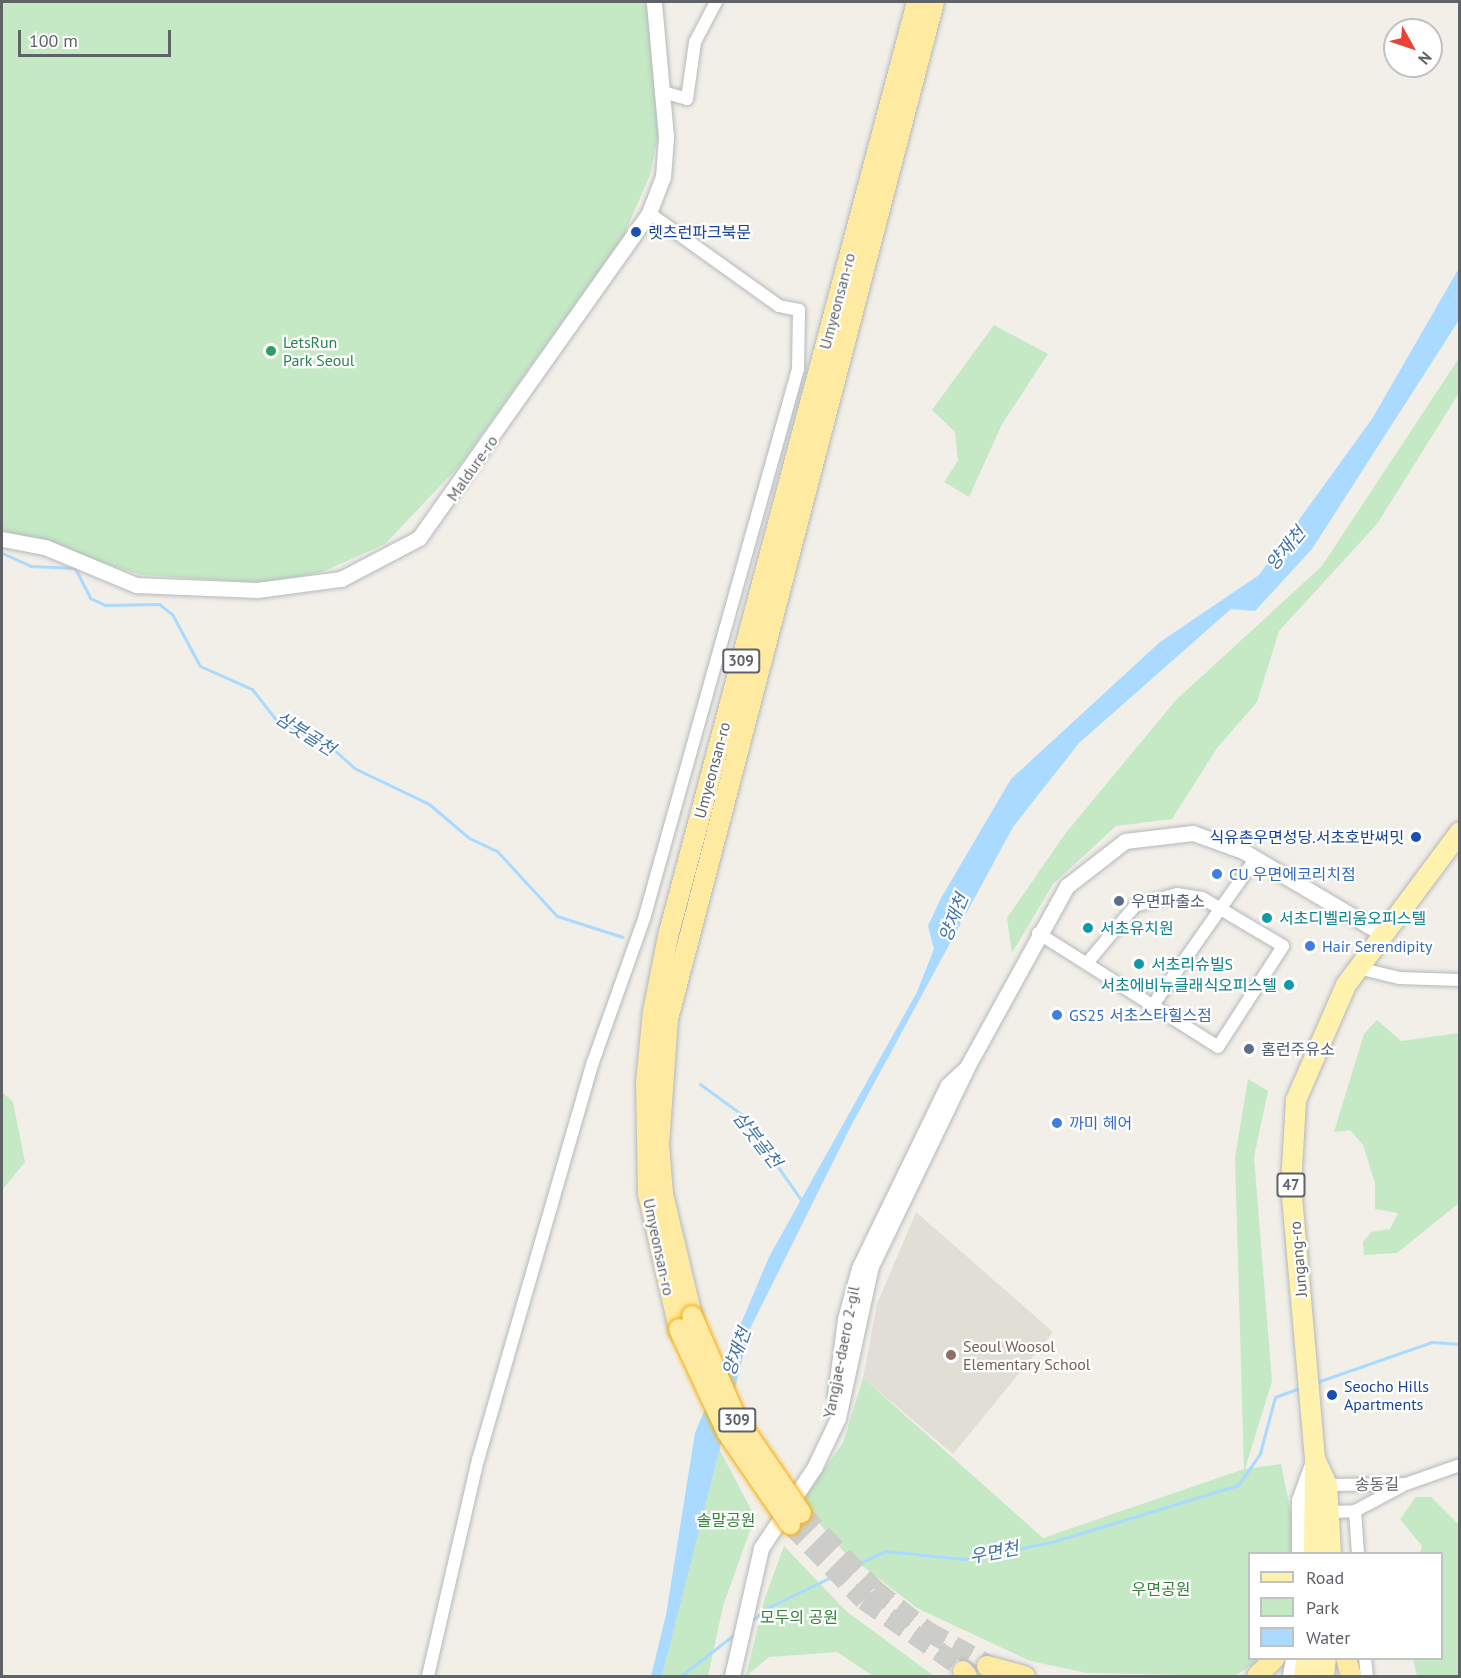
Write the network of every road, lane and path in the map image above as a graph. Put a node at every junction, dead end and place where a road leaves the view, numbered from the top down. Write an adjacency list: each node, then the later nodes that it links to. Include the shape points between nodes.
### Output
1 (654, 2): 5 (street, Maldure-ro)
2 (716, 2): 5 (street, via 696,42 687,99)
3 (917, 2): 17 (highway, Umyeonsan-ro / 309, via 671,924 653,1012 646,1083 648,1194)
4 (934, 2): 17 (highway, Umyeonsan-ro / 309, via 668,1019 659,1144 663,1194)
5 (663, 92): 6 (street, Maldure-ro, via 663,177)
6 (649, 213): 7 (street, Maldure-ro, via 440,514 419,538 388,556 341,579 297,589 154,588 45,547); 38 (street, via 779,306 799,310 798,369 638,939 593,1062 478,1460)
7 (2, 539)
8 (1460, 832): 12 (main road, Jungang-ro / 47)
9 (1256, 858): 10 (street); 11 (street, Yangjae-daero 2-gil, via 1193,833 1125,841 1074,879); 12 (street, Yangjae-daero 2-gil)
10 (1221, 908): 13 (street, via 1177,894 1147,901 1122,918); 16 (street); 16 (street, via 1283,946 1218,1047)
11 (1038, 933): 13 (street); 37 (street, Yangjae-daero 2-gil, via 967,1067 871,1266 832,1435 763,1543 741,1606)
12 (1382, 933): 14 (main road, Jungang-ro / 47)
13 (1087, 963): 16 (street)
14 (1358, 968): 15 (street, via 1399,978); 18 (main road, Jungang-ro / 47, via 1316,1044 1296,1100 1291,1185)
15 (1460, 980)
16 (1153, 1005)
17 (685, 1322): 23 (highway, Umyeonsan-ro / 309, bridge, via 727,1432)
18 (1315, 1459): 21 (main road, 47); 25 (street, via 1299,1500); 26 (main road, Jungang-ro / 47)
19 (1460, 1465): 20 (street, 송동길)
20 (1406, 1484): 21 (street, 송동길); 22 (street)
21 (1327, 1485): 24 (main road, 47)
22 (1355, 1511): 24 (street); 28 (street)
23 (795, 1519)
24 (1332, 1520): 27 (main road, 47)
25 (1299, 1552)
26 (1314, 1552)
27 (1333, 1552)
28 (1358, 1552)
29 (1274, 1660): 40 (highway)
30 (1293, 1660): 41 (street)
31 (1307, 1660): 42 (main road)
32 (1326, 1660): 43 (main road)
33 (1345, 1660): 44 (street)
34 (1345, 1660): 45 (highway)
35 (1365, 1660): 46 (street)
36 (987, 1666): 39 (highway)
37 (727, 1675)
38 (428, 1677)
39 (1025, 1677)
40 (1257, 1677)
41 (1290, 1677)
42 (1304, 1677)
43 (1324, 1677)
44 (1345, 1677)
45 (1351, 1677)
46 (1367, 1677)

